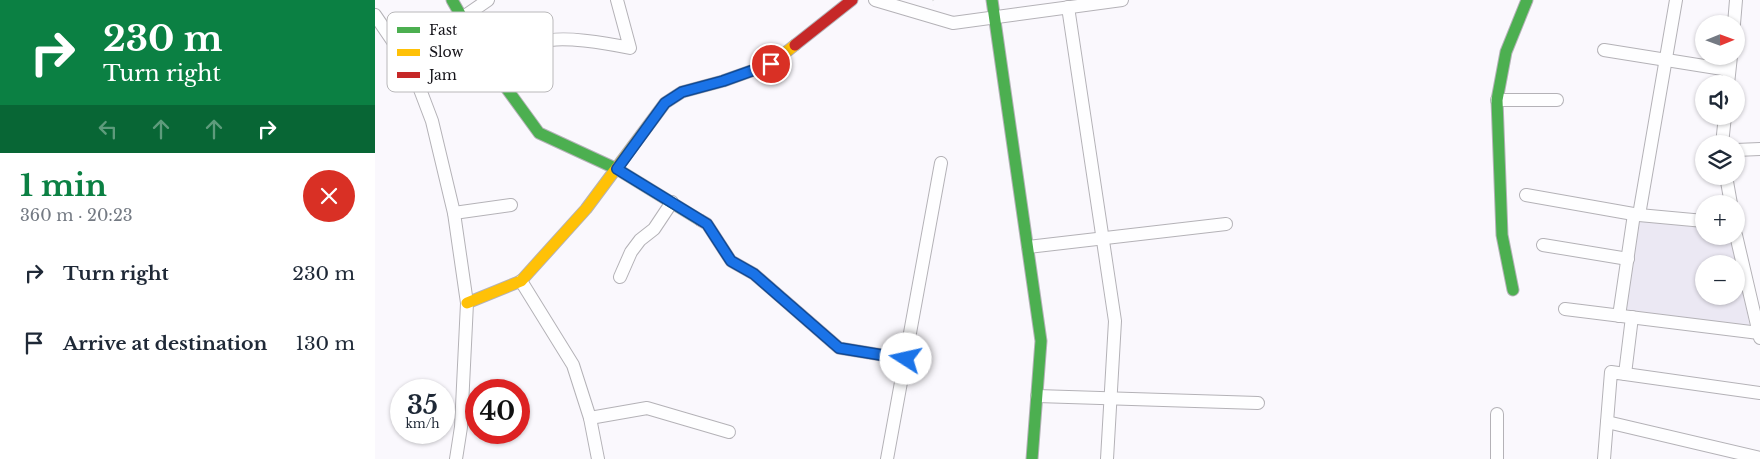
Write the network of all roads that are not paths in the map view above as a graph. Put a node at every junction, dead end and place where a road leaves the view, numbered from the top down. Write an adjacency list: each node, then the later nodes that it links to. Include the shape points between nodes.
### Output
1 (452, 0): 12 (street)
2 (489, 0): 13 (street)
3 (617, 0): 18 (street, via 629,48 596,42)
4 (852, 0): 31 (street, via 771,64 682,92 665,103)
5 (875, 0): 16 (street, via 953,23)
6 (992, 0): 16 (street)
7 (1122, 0): 11 (street)
8 (1527, 0): 26 (street, via 1505,52)
9 (1675, 0): 20 (street)
10 (1736, 0): 15 (street)
11 (1068, 7): 16 (street); 39 (street)
12 (459, 12)
13 (471, 12)
14 (375, 15): 17 (street)
15 (1735, 15)
16 (995, 17): 42 (street)
17 (387, 33)
18 (553, 40)
19 (1604, 50): 20 (street)
20 (1665, 60): 22 (street); 36 (street)
21 (1730, 65): 22 (street)
22 (1729, 70): 23 (street)
23 (1729, 75)
24 (421, 92): 35 (street, via 432,121)
25 (509, 92): 31 (street, via 539,133)
26 (1497, 100): 27 (street); 46 (street, via 1502,235)
27 (1557, 100)
28 (1760, 149): 29 (street)
29 (1745, 150)
30 (941, 163): 51 (street)
31 (617, 169): 33 (street); 45 (street)
32 (1526, 195): 36 (street)
33 (672, 202): 44 (street, via 654,229 631,252); 51 (street, via 707,224 731,261 754,274 839,348)
34 (511, 204): 35 (street)
35 (454, 213): 47 (street)
36 (1637, 214): 37 (street); 43 (street)
37 (1695, 220)
38 (1226, 224): 39 (street)
39 (1102, 239): 42 (street); 55 (street, via 1115,321)
40 (1543, 245): 43 (street)
41 (1738, 245): 50 (street)
42 (1028, 247): 54 (street, via 1041,341)
43 (1628, 259): 49 (street)
44 (620, 277)
45 (521, 281): 47 (street); 58 (street, via 573,365)
46 (1513, 290)
47 (467, 304): 62 (street, via 461,427)
48 (1565, 309): 49 (street)
49 (1625, 316): 50 (street); 52 (street)
50 (1759, 336)
51 (906, 359): 64 (street)
52 (1625, 374): 53 (street); 59 (street, via 1611,372)
53 (1760, 393)
54 (1037, 396): 55 (street); 65 (street)
55 (1110, 398): 56 (street); 66 (street)
56 (1258, 402)
57 (1497, 414): 67 (street)
58 (590, 418): 60 (street, via 647,408); 63 (street)
59 (1607, 422): 61 (street); 68 (street)
60 (729, 432)
61 (1760, 458)
62 (456, 459)
63 (598, 459)
64 (887, 459)
65 (1031, 459)
66 (1107, 459)
67 (1497, 459)
68 (1603, 459)

